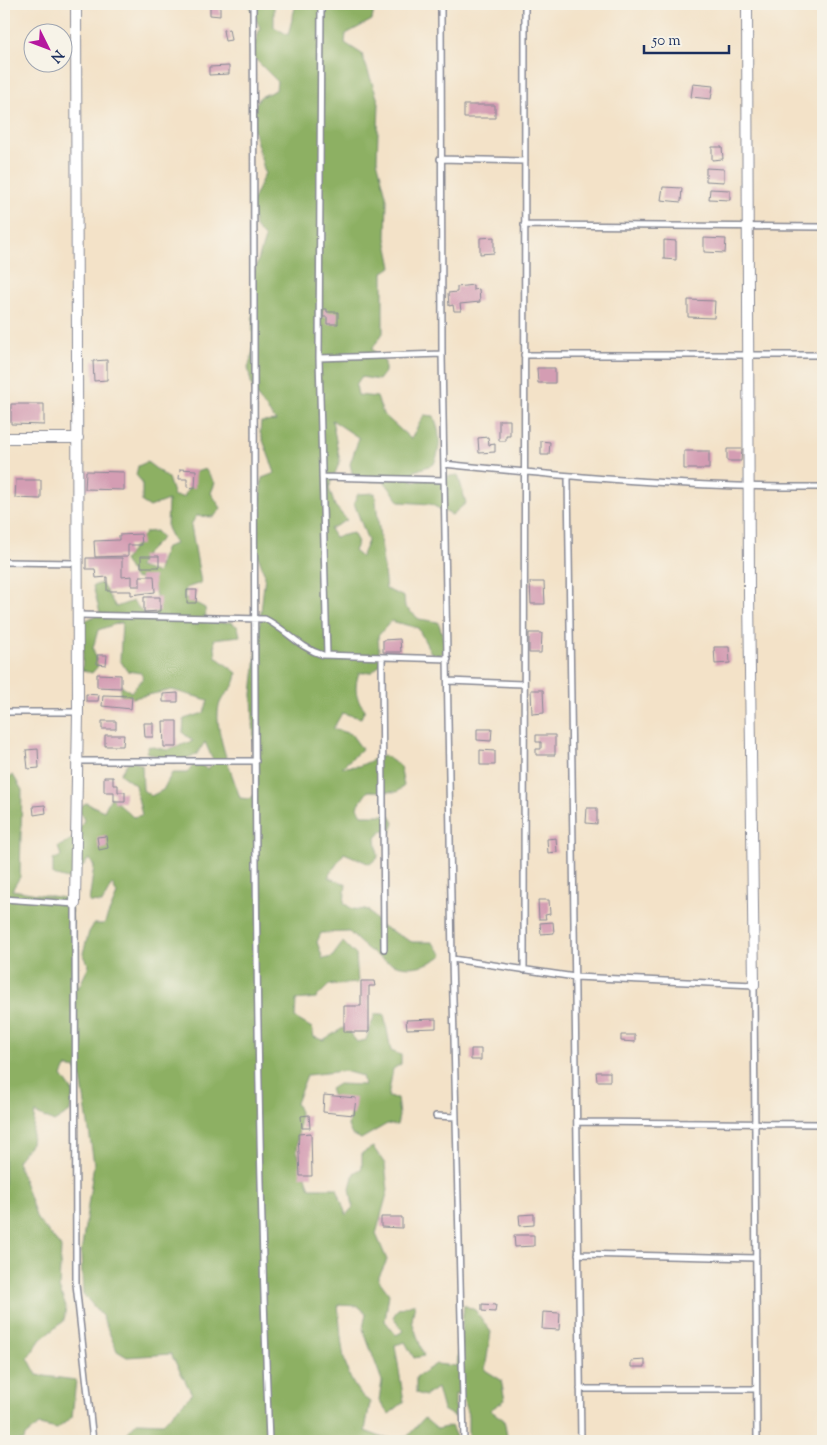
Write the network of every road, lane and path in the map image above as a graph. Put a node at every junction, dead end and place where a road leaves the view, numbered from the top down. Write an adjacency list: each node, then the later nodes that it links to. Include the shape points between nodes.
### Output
1 (76, 4): 18 (street)
2 (252, 4): 29 (lane)
3 (321, 4): 16 (lane)
4 (441, 4): 7 (lane)
5 (525, 4): 8 (lane)
6 (747, 4): 11 (street)
7 (440, 159): 8 (lane); 12 (lane)
8 (525, 161): 9 (lane)
9 (524, 226): 11 (lane); 13 (lane)
10 (823, 227): 11 (lane)
11 (748, 228): 14 (street)
12 (442, 354): 16 (lane); 19 (lane)
13 (524, 355): 14 (lane); 20 (lane)
14 (749, 355): 15 (lane); 25 (street)
15 (823, 355)
16 (319, 358): 21 (lane)
17 (4, 438): 18 (street)
18 (78, 438): 27 (street)
19 (444, 464): 20 (lane); 23 (lane)
20 (524, 472): 22 (lane); 34 (lane)
21 (322, 477): 23 (lane); 30 (lane)
22 (568, 477): 25 (lane); 44 (lane)
23 (444, 480): 32 (lane)
24 (823, 486): 25 (lane)
25 (750, 487): 45 (street, via 748,594)
26 (4, 562): 27 (lane)
27 (78, 563): 28 (street)
28 (78, 615): 29 (lane); 36 (street)
29 (255, 619): 30 (lane, via 276,624 304,648); 38 (lane)
30 (327, 655): 31 (lane)
31 (382, 657): 32 (lane); 41 (lane)
32 (448, 660): 33 (lane)
33 (448, 681): 34 (lane); 42 (lane)
34 (524, 684): 43 (lane)
35 (4, 712): 36 (lane)
36 (78, 712): 37 (street)
37 (78, 760): 38 (lane); 40 (street)
38 (256, 762): 56 (lane, via 262,1273)
39 (4, 899): 40 (lane)
40 (75, 904): 55 (lane, via 76,1284)
41 (384, 949)
42 (452, 960): 43 (lane); 47 (lane)
43 (524, 970): 44 (lane)
44 (575, 977): 45 (lane); 48 (lane)
45 (754, 985): 49 (lane)
46 (436, 1116): 47 (lane)
47 (456, 1117): 57 (lane)
48 (577, 1122): 49 (lane); 51 (lane)
49 (755, 1124): 50 (lane); 52 (lane)
50 (823, 1124)
51 (578, 1254): 52 (lane); 53 (lane)
52 (756, 1258): 54 (lane)
53 (580, 1389): 54 (lane); 58 (lane)
54 (756, 1389): 59 (lane)
55 (93, 1441)
56 (269, 1441)
57 (464, 1441)
58 (581, 1441)
59 (757, 1441)

